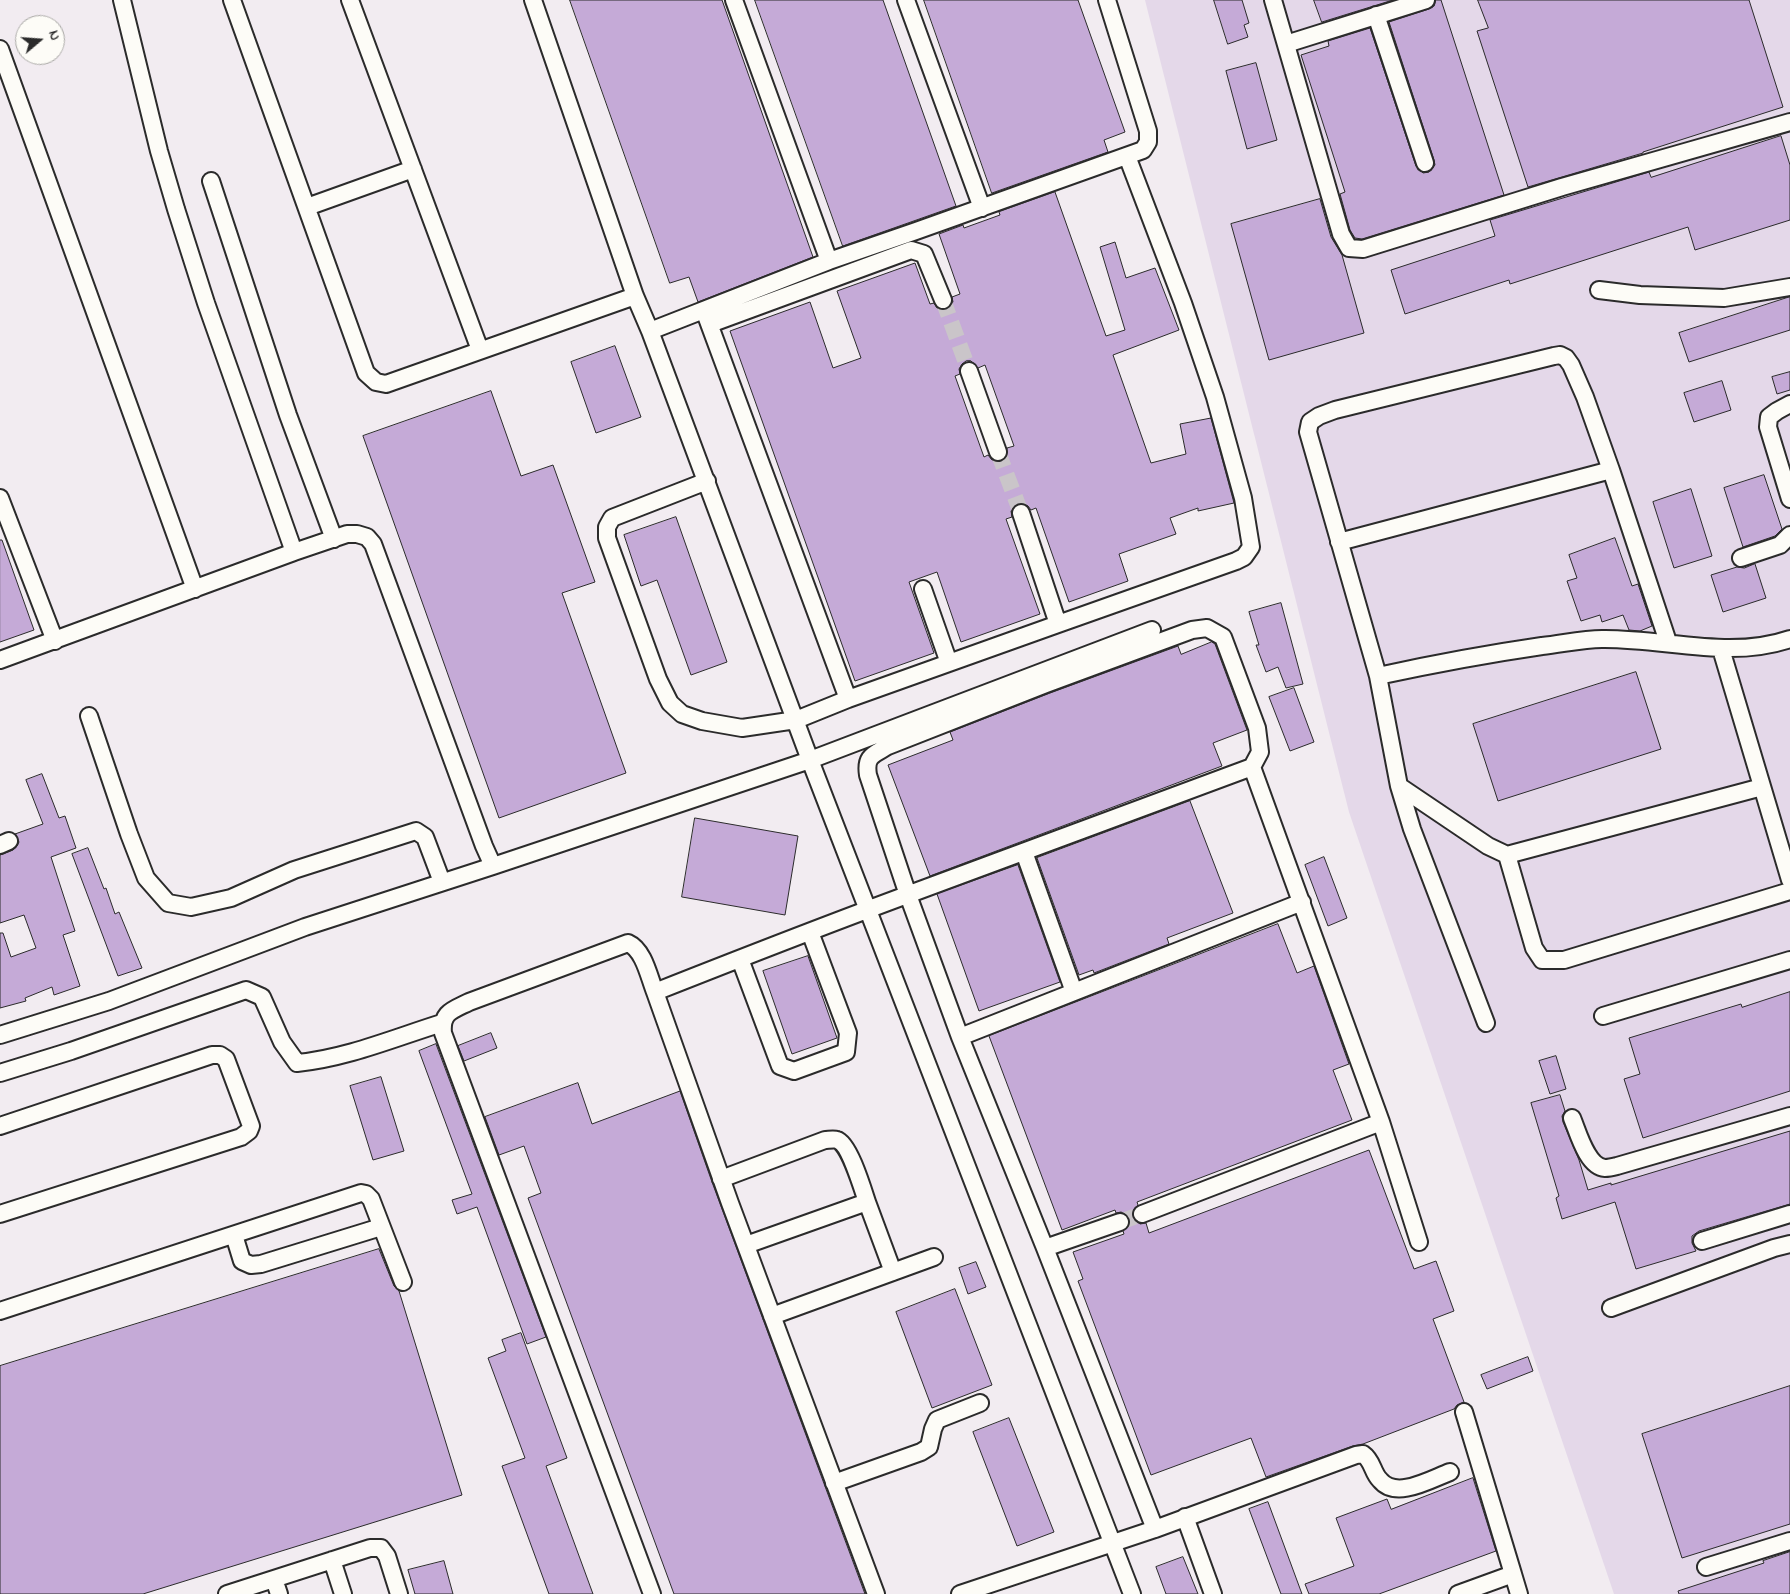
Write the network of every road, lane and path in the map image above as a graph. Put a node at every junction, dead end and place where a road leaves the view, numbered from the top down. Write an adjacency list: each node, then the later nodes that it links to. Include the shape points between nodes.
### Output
1 (122, 0): 39 (lane, via 176,209)
2 (232, 0): 18 (lane)
3 (350, 0): 16 (lane)
4 (533, 0): 23 (lane)
5 (734, 0): 20 (lane)
6 (906, 0): 19 (lane)
7 (1107, 0): 14 (lane, via 1148,131 1148,142 1143,150)
8 (1273, 0): 11 (lane)
9 (1426, 0): 10 (lane)
10 (1376, 15): 11 (lane); 15 (lane)
11 (1286, 44): 13 (lane, via 1341,234 1349,248 1362,249 1562,187)
12 (0, 49): 41 (lane)
13 (1790, 122)
14 (1127, 156): 19 (lane); 43 (lane, via 1183,302 1215,397 1243,498 1250,547 1244,557 1236,561)
15 (1425, 163)
16 (413, 169): 18 (lane); 27 (lane)
17 (211, 181): 37 (lane, via 288,415)
18 (306, 207): 27 (lane, via 366,373 376,382 386,384)
19 (982, 208): 20 (lane)
20 (829, 261): 25 (lane)
21 (1790, 287): 22 (lane, via 1724,298)
22 (1599, 290)
23 (636, 296): 26 (lane); 27 (lane)
24 (943, 300): 25 (lane, via 924,254 911,250)
25 (707, 317): 26 (lane); 52 (lane)
26 (650, 330): 32 (lane)
27 (480, 350)
28 (969, 371): 30 (lane)
29 (1790, 404): 34 (lane, via 1769,417 1768,427)
30 (998, 452)
31 (1611, 470): 38 (lane); 38 (lane, via 1571,365 1560,355 1335,410 1310,422 1308,432); 47 (lane)
32 (707, 481): 54 (lane); 54 (lane, via 612,518 607,527 607,538 655,670 670,703 682,714 702,722 742,728)
33 (0, 498): 46 (lane)
34 (1790, 499)
35 (1021, 514): 43 (lane)
36 (1790, 535): 40 (lane, via 1780,545)
37 (334, 539): 39 (lane); 61 (lane, via 357,534 374,544)
38 (1339, 542): 51 (lane)
39 (294, 552): 41 (lane)
40 (1741, 558)
41 (195, 589): 46 (lane)
42 (923, 590): 50 (lane)
43 (1058, 624): 50 (lane)
44 (1152, 630): 55 (lane)
45 (1790, 639): 48 (lane, via 1777,644)
46 (55, 641): 49 (lane)
47 (1668, 642): 48 (lane); 51 (lane, via 1600,639 1472,656)
48 (1721, 649): 58 (lane)
49 (0, 660)
50 (949, 663): 52 (lane)
51 (1378, 676): 57 (lane)
52 (848, 699): 54 (lane)
53 (89, 716): 63 (lane, via 146,878 168,904 190,907 231,898 294,870 416,831 425,837)
54 (796, 720): 55 (lane)
55 (810, 760): 61 (lane); 67 (lane)
56 (1252, 767): 59 (lane); 65 (lane, via 1260,752 1257,728 1223,638 1206,628 1174,636 888,746 870,756 866,764 868,775); 66 (lane)
57 (1399, 786): 60 (lane, via 1488,846); 75 (lane, via 1412,829)
58 (1762, 787): 60 (lane); 62 (lane)
59 (1024, 852): 65 (lane); 72 (lane)
60 (1507, 855): 64 (lane, via 1534,948 1542,960 1564,960)
61 (494, 866): 63 (lane)
62 (1790, 880)
63 (442, 882): 76 (lane, via 305,927 109,1001)
64 (1790, 891)
65 (908, 895): 67 (lane); 77 (lane)
66 (1302, 902): 72 (lane); 81 (lane)
67 (868, 910): 68 (lane); 109 (lane)
68 (810, 932): 69 (lane); 69 (lane, via 848,1033 846,1052 794,1071 780,1066)
69 (740, 959): 71 (lane)
70 (1789, 964): 73 (lane)
71 (655, 992): 74 (lane, via 639,952 628,943 470,1002 444,1017); 83 (lane)
72 (1074, 992): 77 (lane)
73 (1603, 1016)
74 (442, 1023): 78 (lane, via 352,1052 317,1061 297,1062 282,1042 262,997 246,990); 117 (lane, via 442,1033)
75 (1486, 1023)
76 (0, 1035)
77 (960, 1037): 95 (lane)
78 (0, 1073)
79 (1790, 1116): 80 (lane, via 1604,1168 1589,1157)
80 (1572, 1118)
81 (1381, 1122): 86 (lane); 92 (lane)
82 (0, 1126): 85 (lane, via 220,1055 226,1059 251,1126 241,1137)
83 (721, 1179): 84 (lane, via 825,1140 837,1140 843,1144); 93 (lane)
84 (867, 1202): 93 (lane); 97 (lane)
85 (0, 1214)
86 (1142, 1214)
87 (1790, 1214): 91 (lane)
88 (1120, 1222): 95 (lane)
89 (381, 1227): 90 (lane, via 251,1265 242,1261); 90 (lane, via 371,1199 361,1193); 98 (lane)
90 (234, 1236): 100 (lane)
91 (1702, 1241)
92 (1419, 1242)
93 (746, 1244): 101 (lane)
94 (1790, 1244): 99 (lane)
95 (1045, 1248): 107 (lane)
96 (934, 1257): 97 (lane)
97 (893, 1272): 101 (lane)
98 (403, 1282)
99 (1611, 1308)
100 (0, 1311)
101 (772, 1316): 105 (lane)
102 (980, 1404): 105 (lane, via 937,1420 929,1447 921,1452)
103 (1464, 1412): 112 (lane)
104 (1450, 1472): 106 (lane, via 1404,1490 1392,1488 1380,1482 1368,1457 1356,1455)
105 (834, 1483): 118 (lane)
106 (1185, 1517): 107 (lane); 121 (lane)
107 (1155, 1529): 109 (lane)
108 (1790, 1541): 111 (lane)
109 (1112, 1543): 119 (lane); 120 (lane)
110 (332, 1560): 113 (lane); 115 (lane); 116 (lane, via 370,1548 381,1548 387,1556)
111 (1706, 1568)
112 (1513, 1574): 122 (lane); 123 (lane)
113 (276, 1586): 114 (lane)
114 (227, 1594)
115 (343, 1594)
116 (399, 1594)
117 (652, 1594)
118 (876, 1594)
119 (960, 1594)
120 (1132, 1594)
121 (1213, 1594)
122 (1458, 1594)
123 (1520, 1594)

